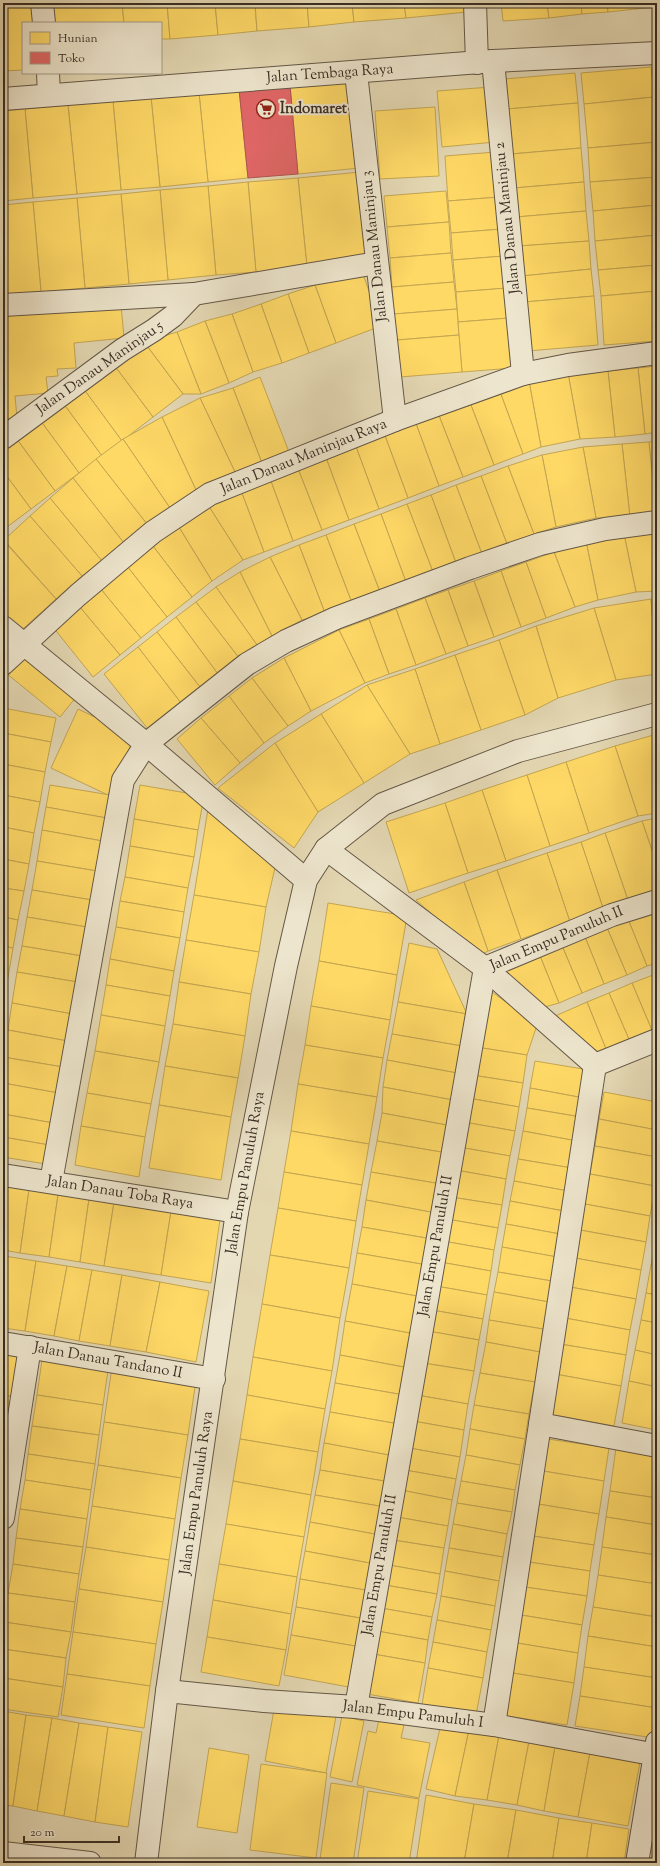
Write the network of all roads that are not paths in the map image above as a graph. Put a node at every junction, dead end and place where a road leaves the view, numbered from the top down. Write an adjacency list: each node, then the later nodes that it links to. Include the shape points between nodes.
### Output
1 (42, 3): 3 (street)
2 (475, 3): 5 (street, Jalan Danau Maninjau 2)
3 (44, 22)
4 (657, 52): 5 (street, Jalan Tembaga Raya)
5 (485, 62): 6 (street, Jalan Tembaga Raya); 14 (street, Jalan Danau Maninjau 2)
6 (356, 73): 8 (street, Jalan Tembaga Raya); 10 (street, Jalan Danau Maninjau 3)
7 (48, 74): 8 (street)
8 (50, 95): 9 (street, Jalan Tembaga Raya)
9 (3, 99)
10 (377, 263): 11 (street); 15 (street, Jalan Danau Maninjau 3)
11 (194, 294): 12 (street); 16 (street, Jalan Danau Maninjau 5, via 173,316 122,350)
12 (3, 305)
13 (657, 353): 14 (street, Jalan Danau Maninjau Raya)
14 (523, 374): 15 (street, Jalan Danau Maninjau Raya)
15 (395, 420): 19 (street, Jalan Danau Maninjau Raya, via 210,494 153,532 78,595)
16 (3, 438)
17 (657, 522): 22 (street, via 605,529 540,544 336,618 286,640 247,664)
18 (3, 627): 19 (street)
19 (24, 645): 20 (street, Jalan Danau Maninjau Raya); 22 (street)
20 (3, 664)
21 (657, 714): 23 (street, Jalan Empu Panuluh Raya, via 518,751 383,804)
22 (146, 744): 24 (street); 30 (street, via 123,780)
23 (326, 849): 24 (street, Jalan Empu Panuluh Raya); 26 (street)
24 (306, 880): 31 (street, Jalan Empu Panuluh Raya, via 286,966)
25 (657, 901): 26 (street, Jalan Empu Panuluh II, via 612,915)
26 (485, 968): 28 (street); 39 (street, Jalan Empu Panuluh II)
27 (657, 1040): 28 (street)
28 (595, 1065): 35 (street)
29 (3, 1175): 30 (street, Jalan Danau Toba Raya)
30 (51, 1182): 31 (street, Jalan Danau Toba Raya)
31 (237, 1212): 34 (street, Jalan Empu Panuluh Raya)
32 (3, 1343): 33 (street, Jalan Danau Tandano II)
33 (30, 1347): 34 (street, Jalan Danau Tandano II); 37 (street)
34 (214, 1379): 38 (street, Jalan Empu Panuluh Raya)
35 (540, 1424): 36 (street); 40 (street)
36 (657, 1446)
37 (3, 1518)
38 (167, 1691): 39 (street, Jalan Empu Pamuluh I); 44 (street, Jalan Empu Panuluh Raya)
39 (356, 1707): 40 (street, Jalan Empu Pamuluh I)
40 (494, 1725): 41 (street, Jalan Empu Pamuluh I)
41 (656, 1751): 45 (street)
42 (3, 1853): 43 (street)
43 (90, 1863)
44 (146, 1863)
45 (637, 1863)

